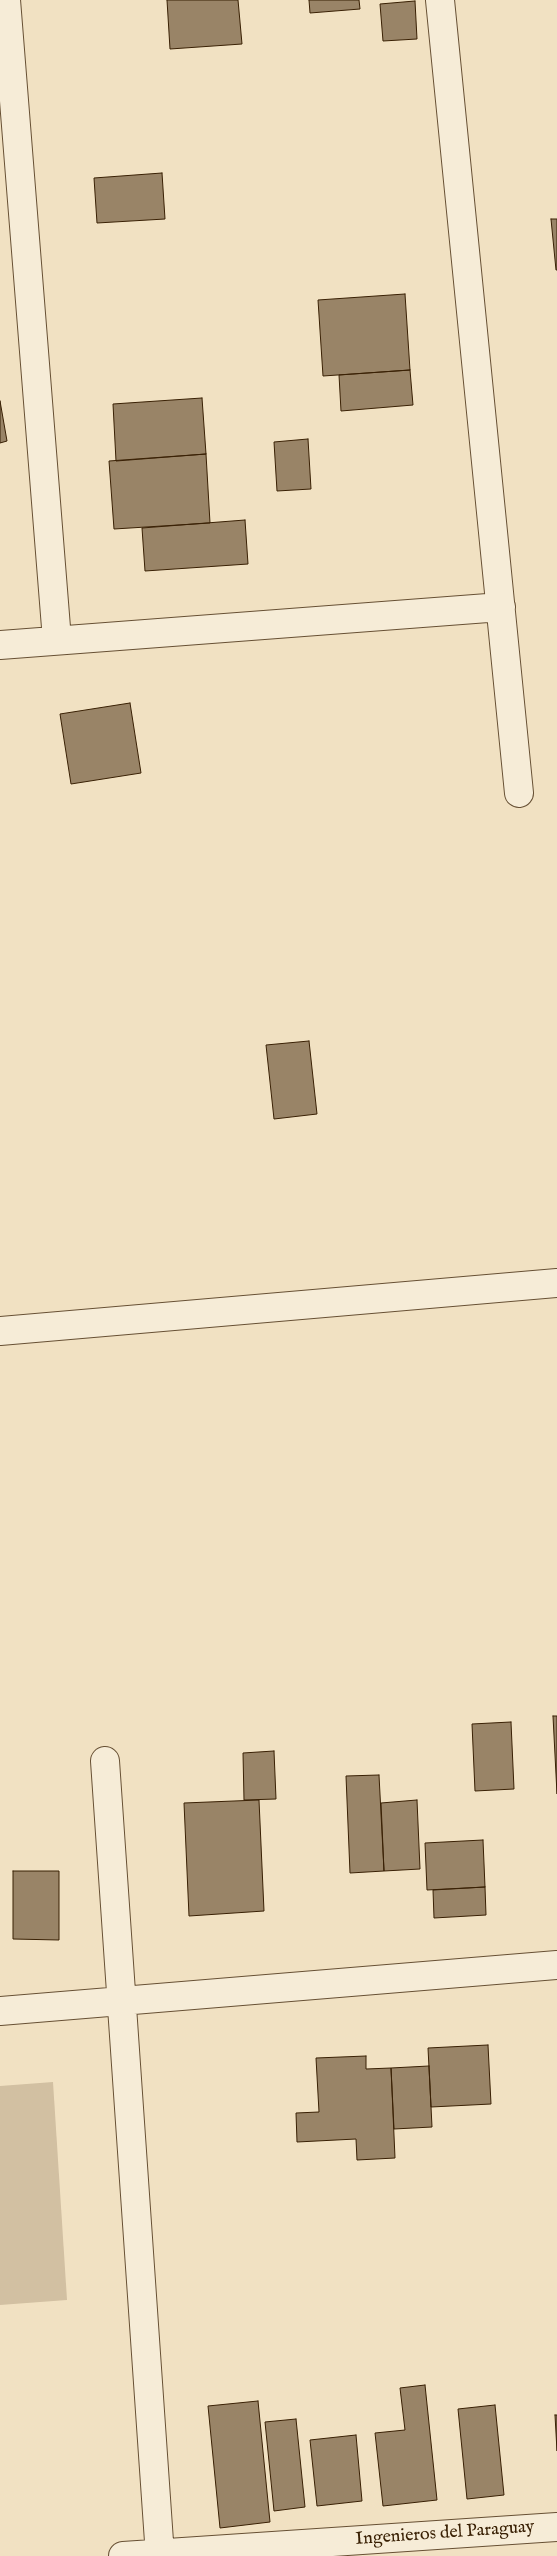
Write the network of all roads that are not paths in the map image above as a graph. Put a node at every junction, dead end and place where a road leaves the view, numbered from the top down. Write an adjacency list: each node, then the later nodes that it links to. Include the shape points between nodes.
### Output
1 (6, 0): 4 (street)
2 (440, 0): 3 (street)
3 (501, 607): 4 (street); 6 (street)
4 (58, 640): 5 (street)
5 (0, 644)
6 (519, 793)
7 (557, 1283): 8 (street)
8 (0, 1331)
9 (105, 1761): 11 (street)
10 (557, 1965): 11 (street)
11 (122, 2002): 12 (street); 14 (street)
12 (0, 2011)
13 (557, 2527): 14 (street, Ingenieros del Paraguay)
14 (160, 2555): 15 (street, Ingenieros del Paraguay)
15 (123, 2556)

